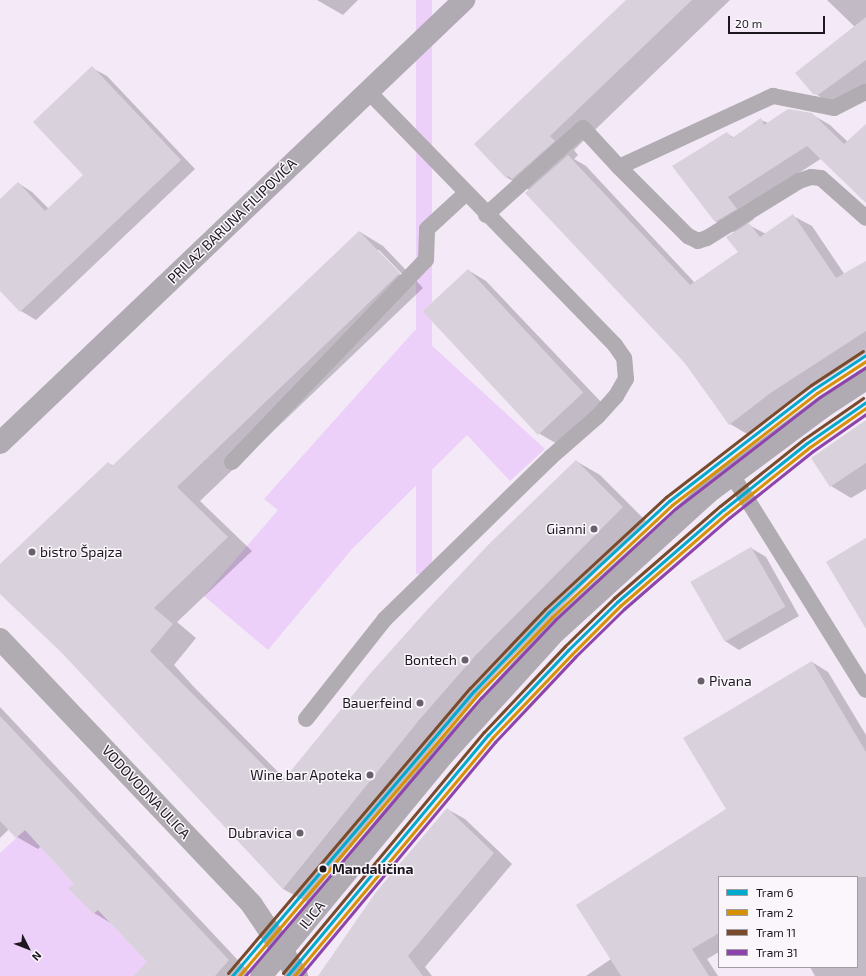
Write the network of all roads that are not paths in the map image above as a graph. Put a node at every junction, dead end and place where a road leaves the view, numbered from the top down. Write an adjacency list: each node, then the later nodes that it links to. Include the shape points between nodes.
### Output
1 (464, 0): 2 (main road, PRILAZ BARUNA FILIPOVIĆA)
2 (368, 91): 5 (lane); 9 (main road, PRILAZ BARUNA FILIPOVIĆA)
3 (866, 92): 4 (lane, via 834,108 773,96)
4 (619, 167): 6 (lane, via 582,128); 7 (lane, via 688,236 698,241 707,238 799,181 812,177 821,178)
5 (466, 193): 6 (lane); 10 (lane, via 427,229 426,260)
6 (486, 214): 14 (lane, via 615,345 624,358 626,379 616,396 598,416 551,457 385,619)
7 (866, 218)
8 (866, 378): 11 (main road, ILICA)
9 (0, 442)
10 (232, 462)
11 (732, 474): 13 (lane); 15 (main road, ILICA, via 655,539 535,652 444,754)
12 (0, 639): 15 (street, VODOVODNA ULICA, via 252,905)
13 (866, 690)
14 (306, 719)
15 (283, 951): 16 (main road, ILICA); 17 (main road)
16 (261, 976)
17 (297, 976)

